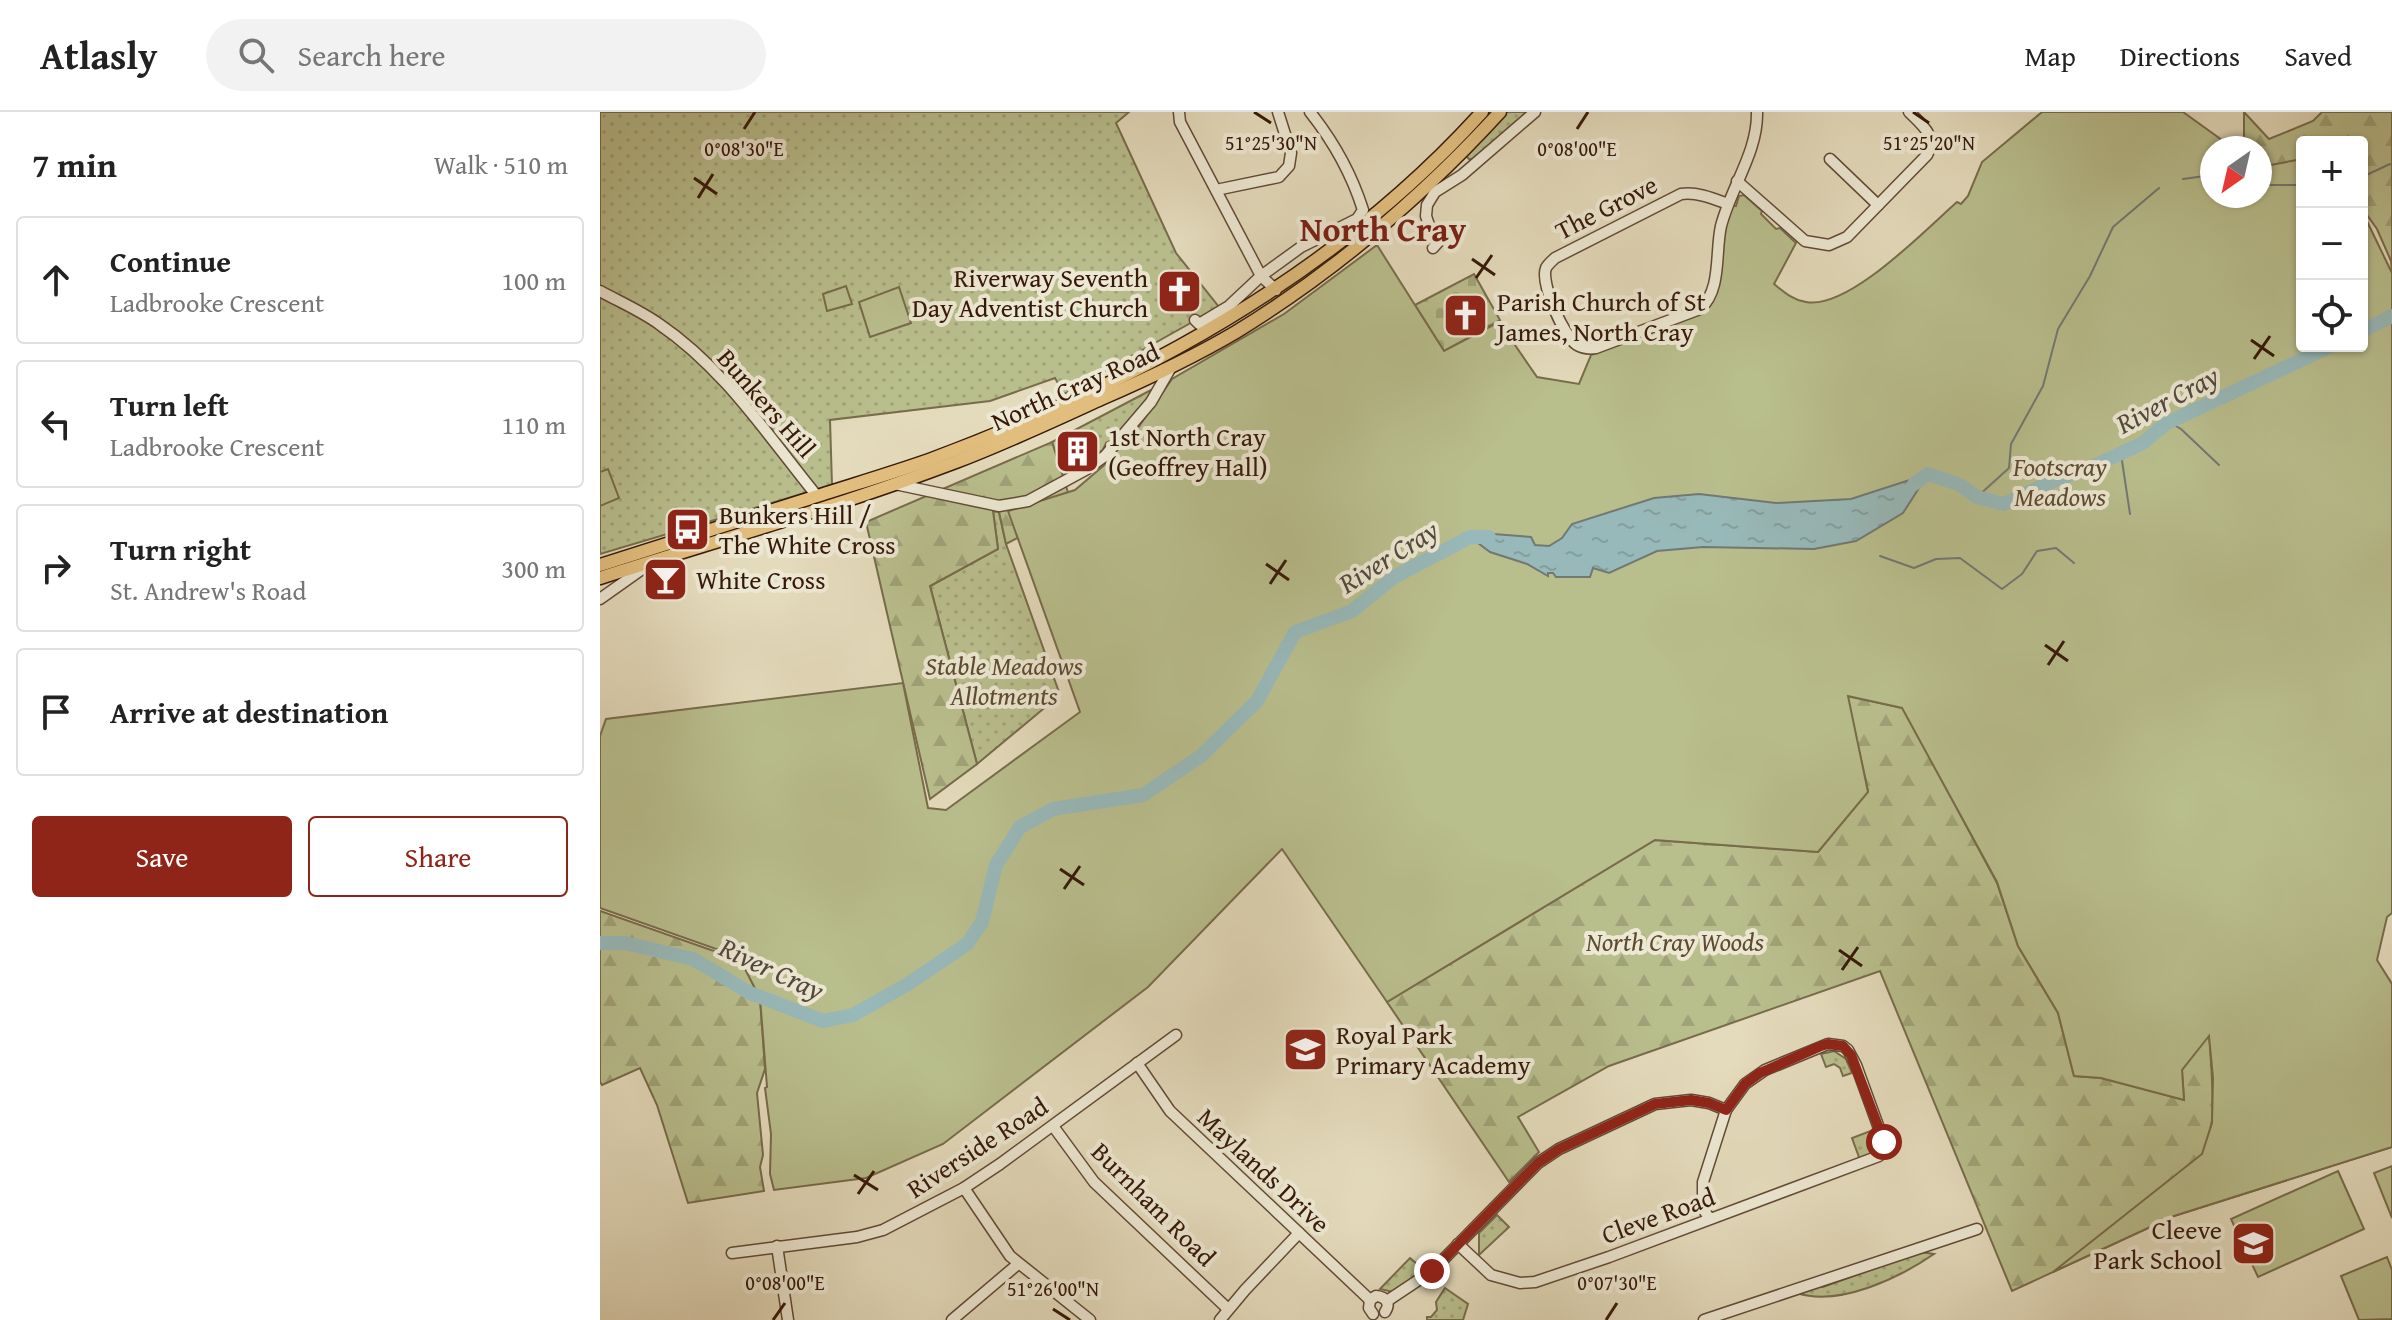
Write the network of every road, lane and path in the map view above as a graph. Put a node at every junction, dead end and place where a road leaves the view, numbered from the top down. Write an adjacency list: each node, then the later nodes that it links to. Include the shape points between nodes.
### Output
1 (1179, 112): 11 (street)
2 (1278, 112): 11 (street, via 1291,153 1289,166 1279,177)
3 (1310, 112): 15 (street, via 1342,161 1363,210 1357,219 1301,247)
4 (1482, 112): 16 (main road, North Cray Road, via 1386,207)
5 (1500, 112): 19 (main road, North Cray Road, via 1394,217 1341,259 1279,305)
6 (1535, 112): 14 (street, via 1435,192 1426,216)
7 (1757, 112): 10 (street, The Grove, via 1756,132)
8 (1909, 112): 13 (street, via 1927,130 1931,147)
9 (1830, 159): 13 (street)
10 (1737, 181): 12 (street, The Grove); 13 (street, via 1793,232 1817,244 1847,237)
11 (1216, 190): 15 (street)
12 (1728, 204): 12 (street, The Grove, via 1693,192 1681,194 1555,258 1546,269 1545,286 1576,345 1596,348 1708,302)
13 (1878, 205)
14 (1440, 244)
15 (1261, 276): 16 (street); 18 (street, via 1229,306 1199,324)
16 (1276, 290): 21 (main road, North Cray Road, via 1110,384 928,460)
17 (600, 291): 21 (street, Bunkers Hill, via 661,325 707,365)
18 (1195, 320)
19 (1170, 369): 20 (main road, North Cray Road, via 1008,442); 20 (street, via 1151,402 1108,453 1028,501 999,506)
20 (895, 484): 22 (main road, North Cray Road)
21 (817, 496): 23 (main road, North Cray Road)
22 (653, 561): 24 (main road, North Cray Road); 25 (street)
23 (600, 565)
24 (600, 578)
25 (603, 597)
26 (1176, 1035): 27 (street, Riverside Road)
27 (1137, 1063): 29 (street, Riverside Road); 33 (street, Maylands Drive, via 1170,1111)
28 (1726, 1110): 31 (street, via 1703,1182 1703,1209); 31 (street, Cleve Road, via 1760,1073 1821,1046 1843,1046 1856,1065 1883,1152); 34 (street, via 1691,1100 1655,1104 1559,1149 1538,1163)
29 (1053, 1126): 30 (street, Riverside Road); 39 (street, Burnham Road, via 1094,1182)
30 (964, 1188): 35 (street, Riverside Road, via 883,1230); 37 (street)
31 (1710, 1219): 34 (street, Cleve Road, via 1535,1282 1491,1275)
32 (1977, 1229): 41 (street)
33 (1299, 1233): 38 (street, Maylands Drive); 39 (street)
34 (1458, 1244): 40 (street)
35 (777, 1246): 36 (street, Riverside Road); 43 (street)
36 (732, 1253)
37 (1018, 1264): 44 (street); 45 (street)
38 (1370, 1300): 40 (street, via 1383,1296); 42 (street)
39 (1228, 1309): 46 (street)
40 (1389, 1311): 42 (street)
41 (1726, 1316): 47 (street)
42 (1372, 1317)
43 (788, 1320)
44 (952, 1320)
45 (1090, 1320)
46 (1220, 1320)
47 (1704, 1320)

